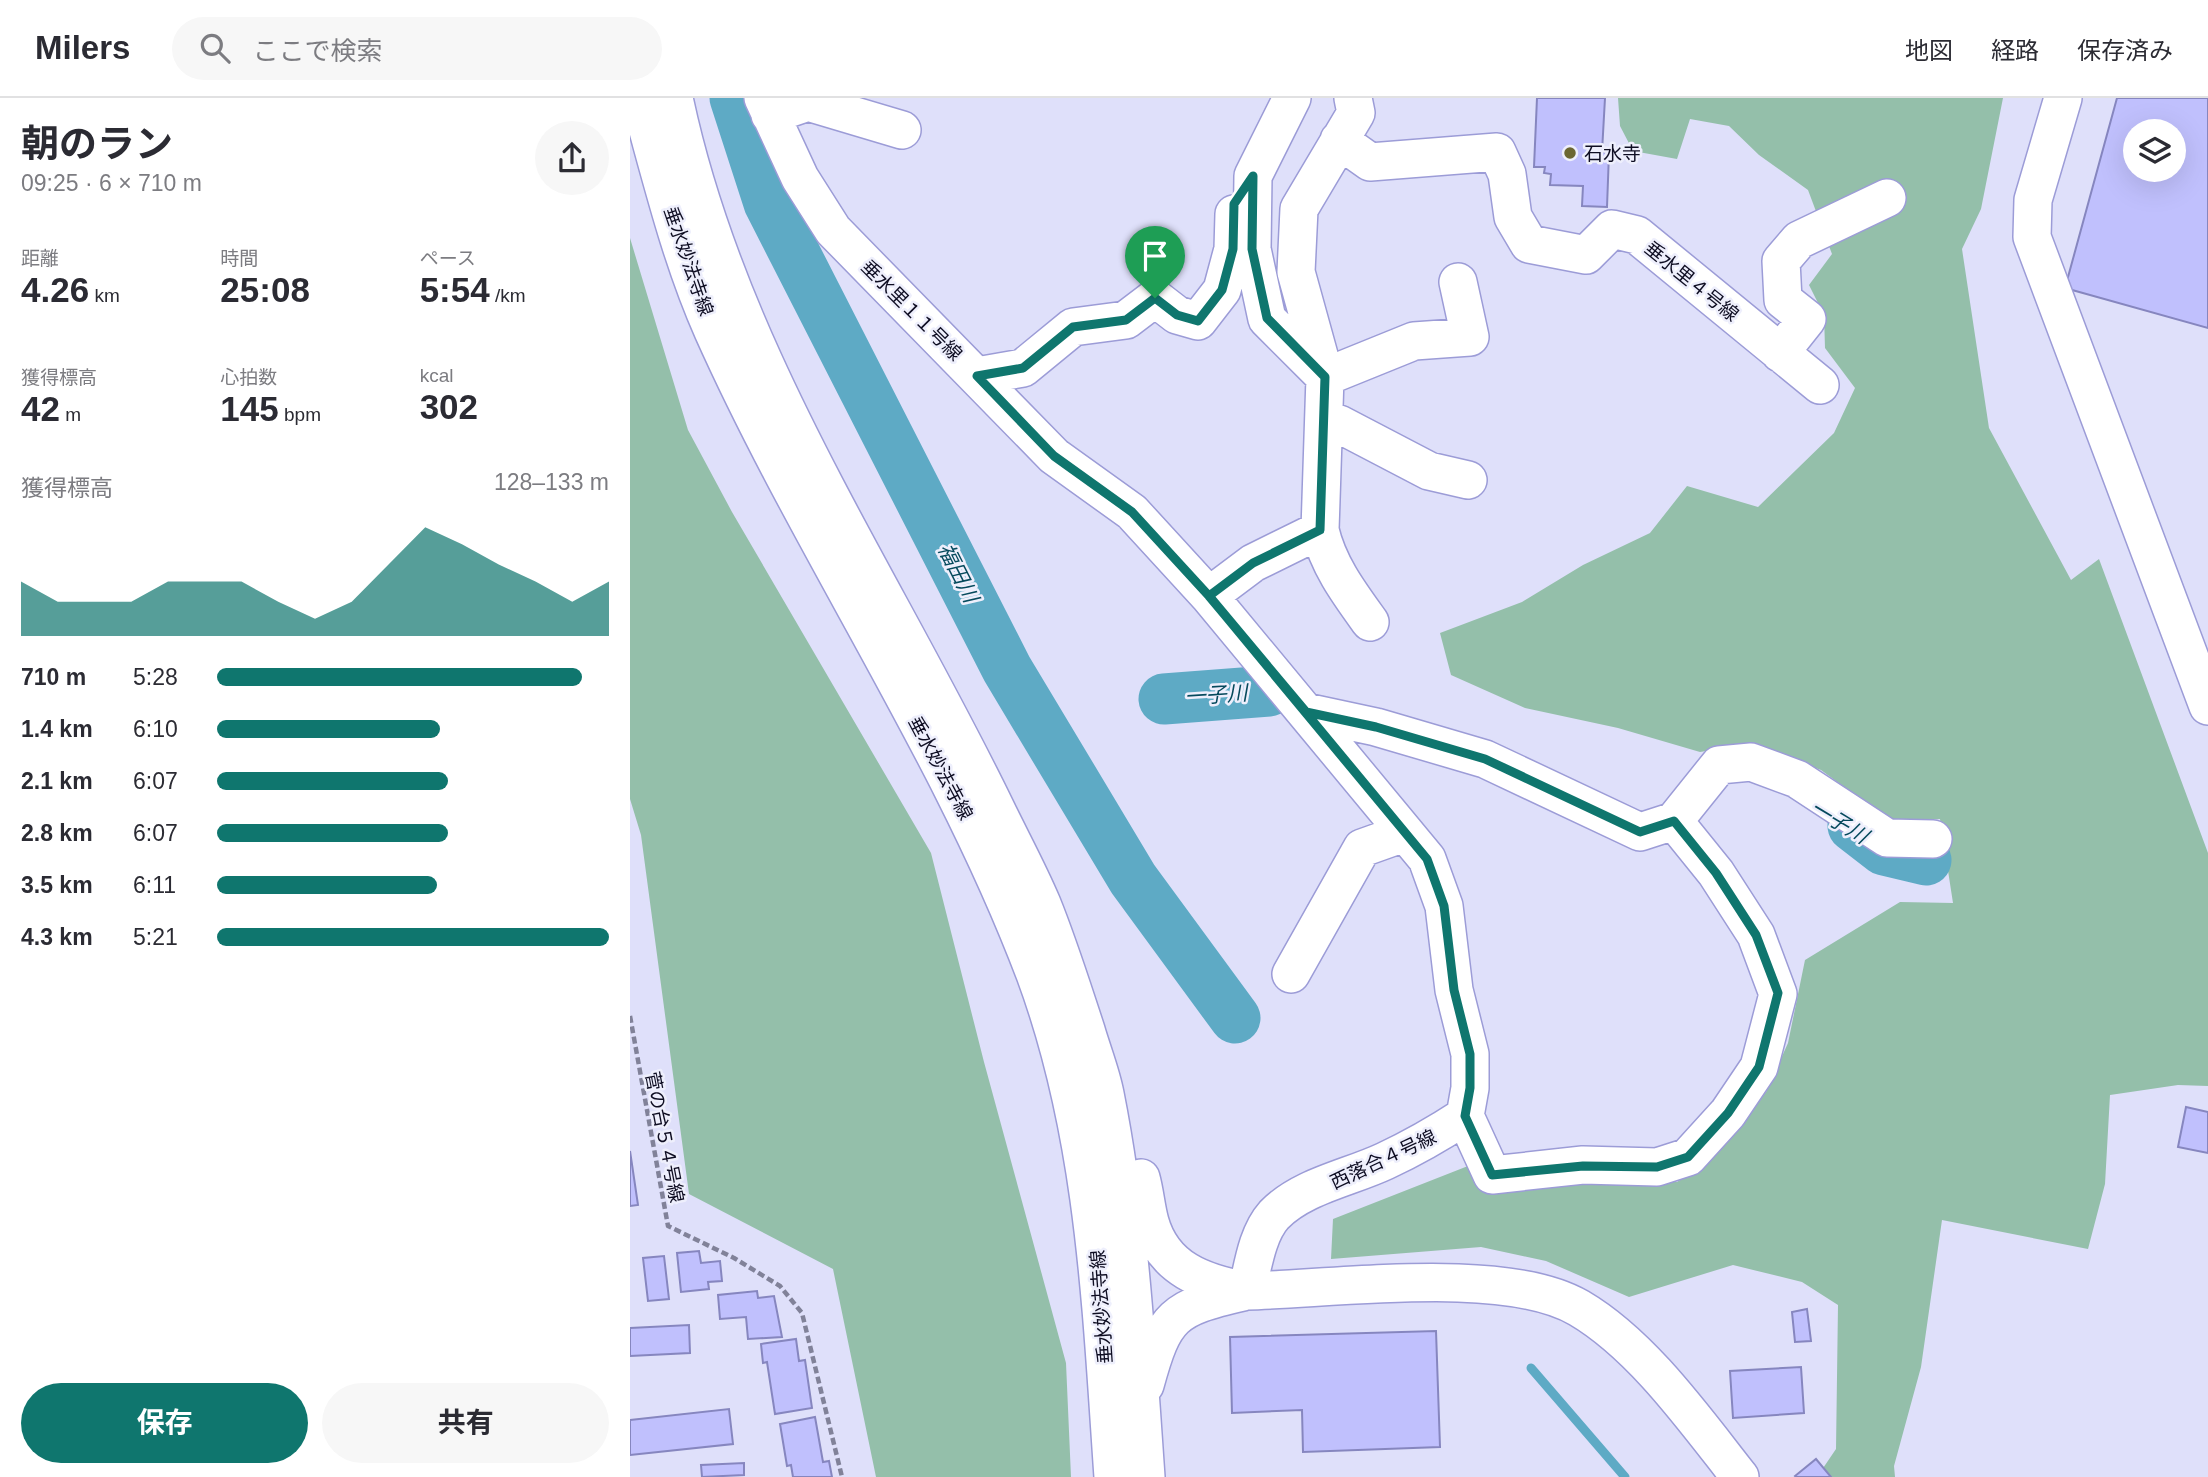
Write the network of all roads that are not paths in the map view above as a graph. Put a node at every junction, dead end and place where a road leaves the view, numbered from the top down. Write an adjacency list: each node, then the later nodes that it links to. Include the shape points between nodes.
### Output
1 (639, 98): 31 (street, 垂水妙法寺線, via 693,282 714,332 991,865 1035,975 1070,1089 1090,1192)
2 (674, 98): 27 (street, 垂水妙法寺線, via 712,237 745,323 854,539 961,736 1041,902)
3 (1292, 98): 9 (street)
4 (1353, 98): 8 (street, via 1356,113)
5 (2063, 98): 21 (street, via 2033,200 2032,237)
6 (767, 106): 7 (street, via 808,102); 13 (street, 垂水里１１号線, via 800,178 833,230)
7 (902, 130)
8 (1339, 140): 12 (street, 垂水里４号線, via 1370,162 1497,152 1507,174 1513,217 1529,244 1586,255 1612,229 1637,235); 14 (street, via 1299,209 1296,272)
9 (1253, 176): 13 (street, via 1234,204 1233,249 1222,290 1198,321 1177,315 1155,298 1126,320 1073,327 1023,368); 14 (street, via 1252,249 1267,318)
10 (1887, 198): 12 (street, via 1799,240 1782,261 1783,300 1807,319)
11 (1458, 282): 14 (street, via 1470,337 1414,341)
12 (1780, 353): 15 (street, 垂水里４号線)
13 (977, 376): 19 (street, 垂水里１１号線, via 1054,456 1132,512)
14 (1325, 377): 16 (street)
15 (1820, 385)
16 (1324, 436): 17 (street, via 1339,424 1429,471); 18 (street)
17 (1468, 480)
18 (1320, 530): 19 (street, via 1253,563); 20 (street, via 1324,549 1343,585)
19 (1209, 596): 22 (street, 垂水里１１号線)
20 (1370, 622)
21 (2208, 706)
22 (1306, 712): 23 (street, via 1485,759 1640,832); 24 (street, 垂水里１１号線)
23 (1674, 821): 25 (street, via 1719,765 1751,762 1797,779 1887,838); 28 (street, via 1716,873 1756,935 1778,993 1759,1067 1728,1113 1688,1157 1657,1167 1583,1166 1492,1175)
24 (1404, 832): 26 (street, via 1362,848); 28 (street, 垂水里１１号線, via 1427,859 1444,906 1454,990 1470,1054)
25 (1933, 839)
26 (1291, 974)
27 (1104, 1090): 29 (street, via 1128,1140 1150,1223 1163,1253 1185,1272 1212,1284); 30 (street, 垂水妙法寺線, via 1124,1209)
28 (1465, 1116): 29 (street, 西落合４号線, via 1386,1161 1292,1199 1272,1217 1260,1240)
29 (1247, 1291): 30 (street, via 1184,1308 1170,1322 1154,1350); 33 (street, via 1491,1283 1550,1295 1605,1325 1657,1377)
30 (1140, 1400): 32 (street, 垂水妙法寺線)
31 (1113, 1477)
32 (1146, 1477)
33 (1740, 1477)

